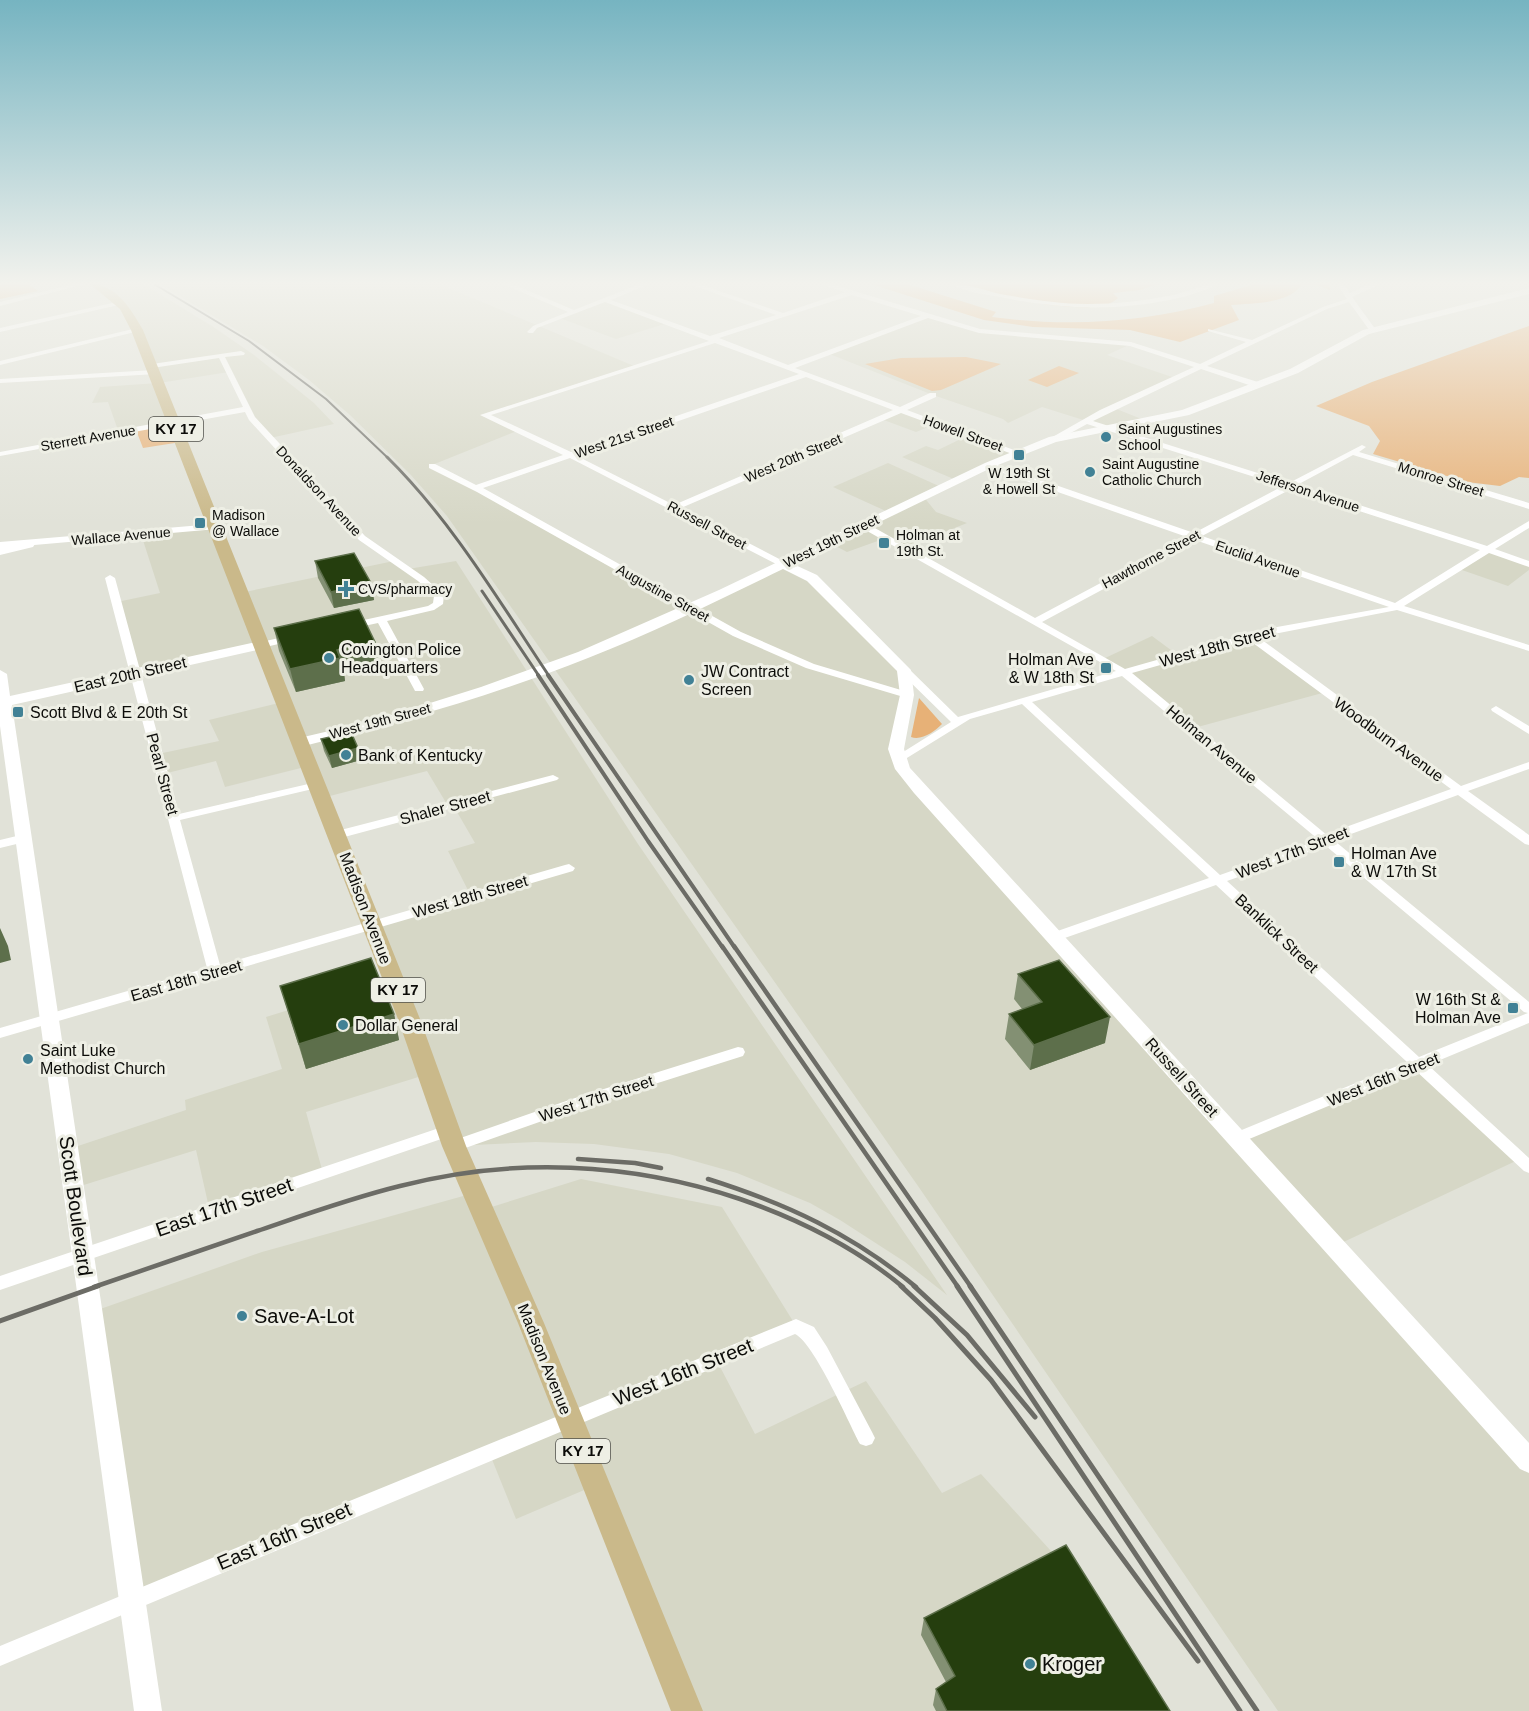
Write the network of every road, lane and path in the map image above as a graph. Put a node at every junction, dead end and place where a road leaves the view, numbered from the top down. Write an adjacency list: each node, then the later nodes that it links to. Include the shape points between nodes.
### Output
1 (151, 364): 12 (main road, Madison Avenue / KY 17)
2 (180, 364): 12 (street)
3 (225, 364): 17 (street, Donaldson Avenue)
4 (644, 364): 27 (street, Russell Street, via 484,415)
5 (784, 364): 10 (street, Howell Street)
6 (796, 364): 10 (street)
7 (1196, 364): 11 (street)
8 (1207, 364): 11 (street, West 19th Street)
9 (1305, 364): 15 (street)
10 (790, 366): 13 (street, Howell Street)
11 (1203, 366): 15 (street); 19 (street, West 19th Street)
12 (153, 369): 14 (street); 20 (main road, Madison Avenue / KY 17)
13 (807, 374): 18 (street, Howell Street); 27 (street, West 21st Street)
14 (0, 381)
15 (1258, 385): 21 (street, via 1174,416)
16 (933, 395): 18 (street, West 20th Street)
17 (247, 409): 20 (street, Sterrett Avenue); 47 (street, Donaldson Avenue, via 362,538 439,595 438,604 431,608)
18 (900, 410): 24 (street, Howell Street); 33 (street, West 20th Street)
19 (1086, 421): 21 (street, Jefferson Avenue); 22 (street, West 19th Street)
20 (174, 423): 26 (street, Sterrett Avenue); 36 (main road, Madison Avenue / KY 17)
21 (1112, 429): 22 (street); 30 (street, Jefferson Avenue)
22 (1053, 439): 24 (street, West 19th Street)
23 (1362, 447): 25 (street, Hawthorne Street)
24 (1018, 453): 28 (street, West 19th Street)
25 (1352, 453): 30 (street, Hawthorne Street); 32 (street, Monroe Street)
26 (0, 454)
27 (570, 455): 31 (street, West 21st Street); 33 (street, Russell Street)
28 (989, 465): 35 (street, West 19th Street); 37 (street, Euclid Avenue)
29 (432, 466): 31 (street, Augustine Street)
30 (1290, 485): 37 (street, Hawthorne Street); 40 (street, Jefferson Avenue)
31 (475, 488): 46 (street, Augustine Street)
32 (1529, 506)
33 (674, 508): 42 (street, Russell Street)
34 (1529, 524): 40 (street, West 18th Street)
35 (863, 525): 42 (street, West 19th Street); 48 (street, Holman Avenue)
36 (214, 527): 38 (street, Wallace Avenue); 52 (main road, Madison Avenue / KY 17)
37 (1193, 537): 45 (street, Euclid Avenue); 48 (street, Hawthorne Street)
38 (29, 544): 39 (street, Wallace Avenue); 41 (street)
39 (0, 545)
40 (1489, 550): 43 (street, Jefferson Avenue); 45 (street, West 18th Street)
41 (0, 551)
42 (782, 564): 46 (street, West 19th Street); 54 (street, Russell Street, via 812,578)
43 (1529, 564)
44 (110, 578): 55 (street, Pearl Street)
45 (1397, 607): 51 (street, West 18th Street); 53 (street, Euclid Avenue)
46 (689, 608): 59 (street, Augustine Street, via 810,666); 65 (street, West 19th Street, via 583,655 486,690 380,723)
47 (381, 619): 49 (street); 58 (street)
48 (1036, 621): 56 (street, Holman Avenue)
49 (335, 629)
50 (300, 636): 52 (street)
51 (1250, 636): 56 (street, West 18th Street); 70 (street, Woodburn Avenue)
52 (261, 645): 55 (street, East 20th Street); 65 (main road, Madison Avenue / KY 17)
53 (1529, 648)
54 (904, 670): 59 (street); 63 (street, Russell Street)
55 (136, 672): 61 (street, East 20th Street); 71 (street, Pearl Street)
56 (1125, 672): 60 (street, West 18th Street); 74 (street, Holman Avenue)
57 (0, 674): 61 (street, Scott Boulevard)
58 (419, 689)
59 (907, 695): 66 (street, via 896,750)
60 (1024, 700): 63 (street, West 18th Street); 78 (street, Banklick Street)
61 (2, 703): 73 (street, Scott Boulevard)
62 (1496, 710): 64 (street)
63 (957, 722): 66 (street, West 18th Street)
64 (1529, 731)
65 (300, 742): 69 (main road, Madison Avenue / KY 17)
66 (898, 759): 80 (street, Russell Street, via 920,790)
67 (1529, 765): 70 (street, West 17th Street)
68 (553, 777): 72 (street, Shaler Street)
69 (317, 784): 71 (street); 72 (main road, Madison Avenue / KY 17)
70 (1459, 790): 74 (street, West 17th Street, via 1336,835); 75 (street, Woodburn Avenue)
71 (175, 818): 81 (street, Pearl Street)
72 (338, 835): 79 (main road, Madison Avenue / KY 17)
73 (25, 838): 76 (street); 83 (street, Scott Boulevard)
74 (1329, 841): 78 (street, West 17th Street); 82 (street, Holman Avenue)
75 (1529, 841)
76 (0, 844)
77 (569, 867): 79 (street, West 18th Street)
78 (1219, 879): 80 (street, West 17th Street); 87 (street, Banklick Street)
79 (372, 925): 81 (street, East 18th Street); 89 (main road, Madison Avenue / KY 17)
80 (1054, 937): 88 (street, Russell Street)
81 (215, 972): 83 (street, East 18th Street)
82 (1529, 1009)
83 (51, 1018): 85 (street, East 18th Street); 91 (street, Scott Boulevard)
84 (1529, 1018): 87 (street, West 16th Street)
85 (0, 1033)
86 (738, 1052): 89 (street, West 17th Street)
87 (1418, 1065): 88 (street, West 16th Street); 90 (street, Banklick Street)
88 (1237, 1138): 95 (street, Russell Street)
89 (451, 1139): 91 (street, East 17th Street); 93 (main road, Madison Avenue / KY 17)
90 (1529, 1167)
91 (83, 1255): 92 (street, East 17th Street); 96 (street, Scott Boulevard)
92 (0, 1283)
93 (570, 1419): 94 (street, West 16th Street, via 796,1326 808,1332 821,1352); 96 (street, East 16th Street); 99 (main road, Madison Avenue / KY 17)
94 (866, 1438)
95 (1529, 1461)
96 (131, 1600): 97 (street, East 16th Street); 98 (street, Scott Boulevard)
97 (0, 1656)
98 (148, 1711)
99 (687, 1711)

